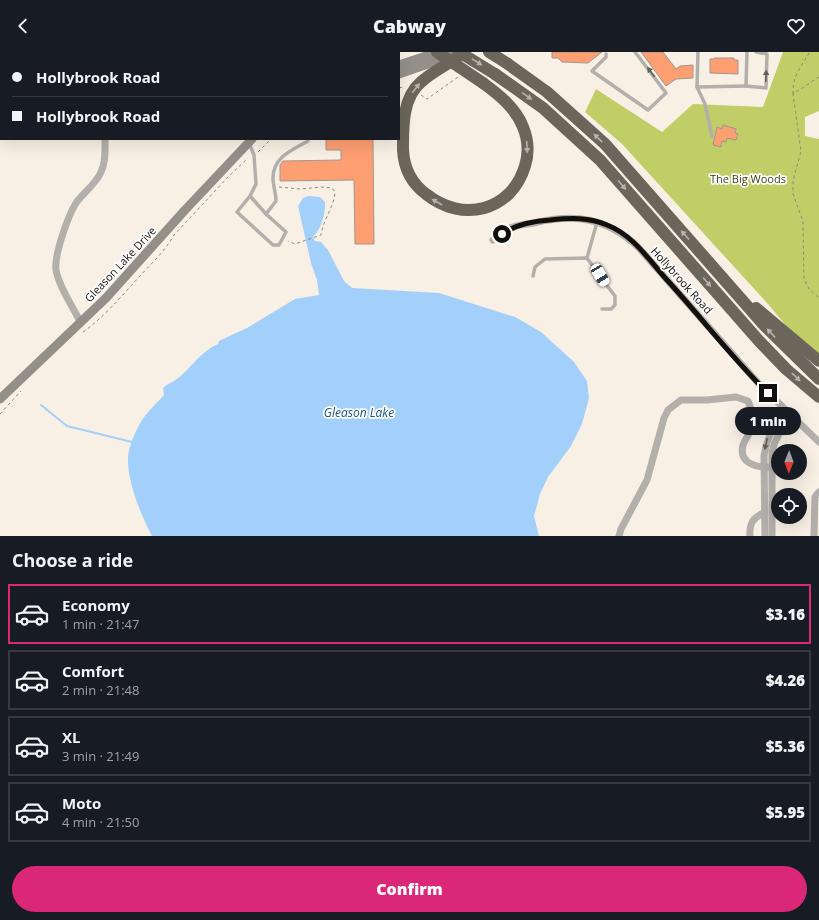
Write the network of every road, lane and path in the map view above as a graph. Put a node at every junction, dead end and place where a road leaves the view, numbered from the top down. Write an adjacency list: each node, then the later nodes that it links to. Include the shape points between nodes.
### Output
1 (438, 52): 2 (highway, one-way to 2, bridge, via 483,83 504,100 521,122 527,142 526,163 515,187 491,206 474,210 455,209 439,204 416,186 405,166 403,145 406,107 413,90 422,81); 10 (main road)
2 (462, 52): 12 (main road); 39 (highway, one-way to 39, bridge, via 543,108 595,155 760,342 786,369)
3 (489, 52): 33 (highway, one-way to 3, bridge, via 604,144 547,92)
4 (635, 52): 9 (lane, one-way to 4, via 606,58 592,71 648,110 666,93)
5 (698, 52): 15 (lane)
6 (747, 52): 14 (lane)
7 (756, 52): 14 (lane, one-way to 7, via 766,88 767,54)
8 (810, 52): 17 (path, via 793,83)
9 (606, 54)
10 (400, 65)
11 (463, 73): 16 (path, via 427,99)
12 (400, 74)
13 (819, 77): 17 (path)
14 (746, 86): 15 (lane)
15 (697, 87): 18 (lane, via 705,104)
16 (417, 93)
17 (793, 94): 34 (path, via 801,151 793,181 793,194 803,221 804,279 809,289)
18 (712, 136)
19 (105, 140): 36 (street, via 104,164 100,174 76,204 56,260 59,280)
20 (270, 140): 23 (path)
21 (250, 141): 23 (lane); 36 (main road, Gleason Lake Drive)
22 (308, 141): 25 (lane, via 277,162 273,173)
23 (254, 155): 24 (path, via 246,159); 26 (lane, via 256,184)
24 (228, 177)
25 (274, 187): 27 (lane, via 276,201); 29 (path, via 322,187 332,188 335,192 334,202 321,235 295,244)
26 (250, 196): 27 (lane); 29 (lane, via 237,212 273,245 279,245)
27 (266, 214): 29 (lane, via 286,232)
28 (597, 221): 30 (street, Hollybrook Road, via 577,218 544,220 510,228); 31 (lane); 41 (street, Hollybrook Road, via 619,231 639,248)
29 (284, 238)
30 (493, 240)
31 (587, 258): 32 (lane, via 545,259 535,267); 35 (lane, via 615,296 615,306 612,309)
32 (533, 276)
33 (732, 289): 37 (highway); 38 (highway, one-way to 33, via 777,339)
34 (819, 298)
35 (602, 309)
36 (81, 323): 40 (main road, Gleason Lake Drive)
37 (819, 361)
38 (819, 379)
39 (819, 397)
40 (0, 399)
41 (786, 411): 42 (street, Hollybrook Road); 44 (street, one-way to 44, via 770,432 766,443)
42 (793, 417): 43 (street, Hollybrook Road); 44 (street, via 774,440)
43 (819, 442)
44 (768, 467): 46 (street); 47 (street, via 753,466 743,456 743,446 752,427 753,413 748,401 736,397 681,400 668,410 664,418 647,480); 50 (street)
45 (819, 492): 51 (street, via 815,497)
46 (765, 512): 48 (street, via 755,517); 49 (street)
47 (619, 536)
48 (750, 536)
49 (765, 536)
50 (772, 536)
51 (814, 536)

